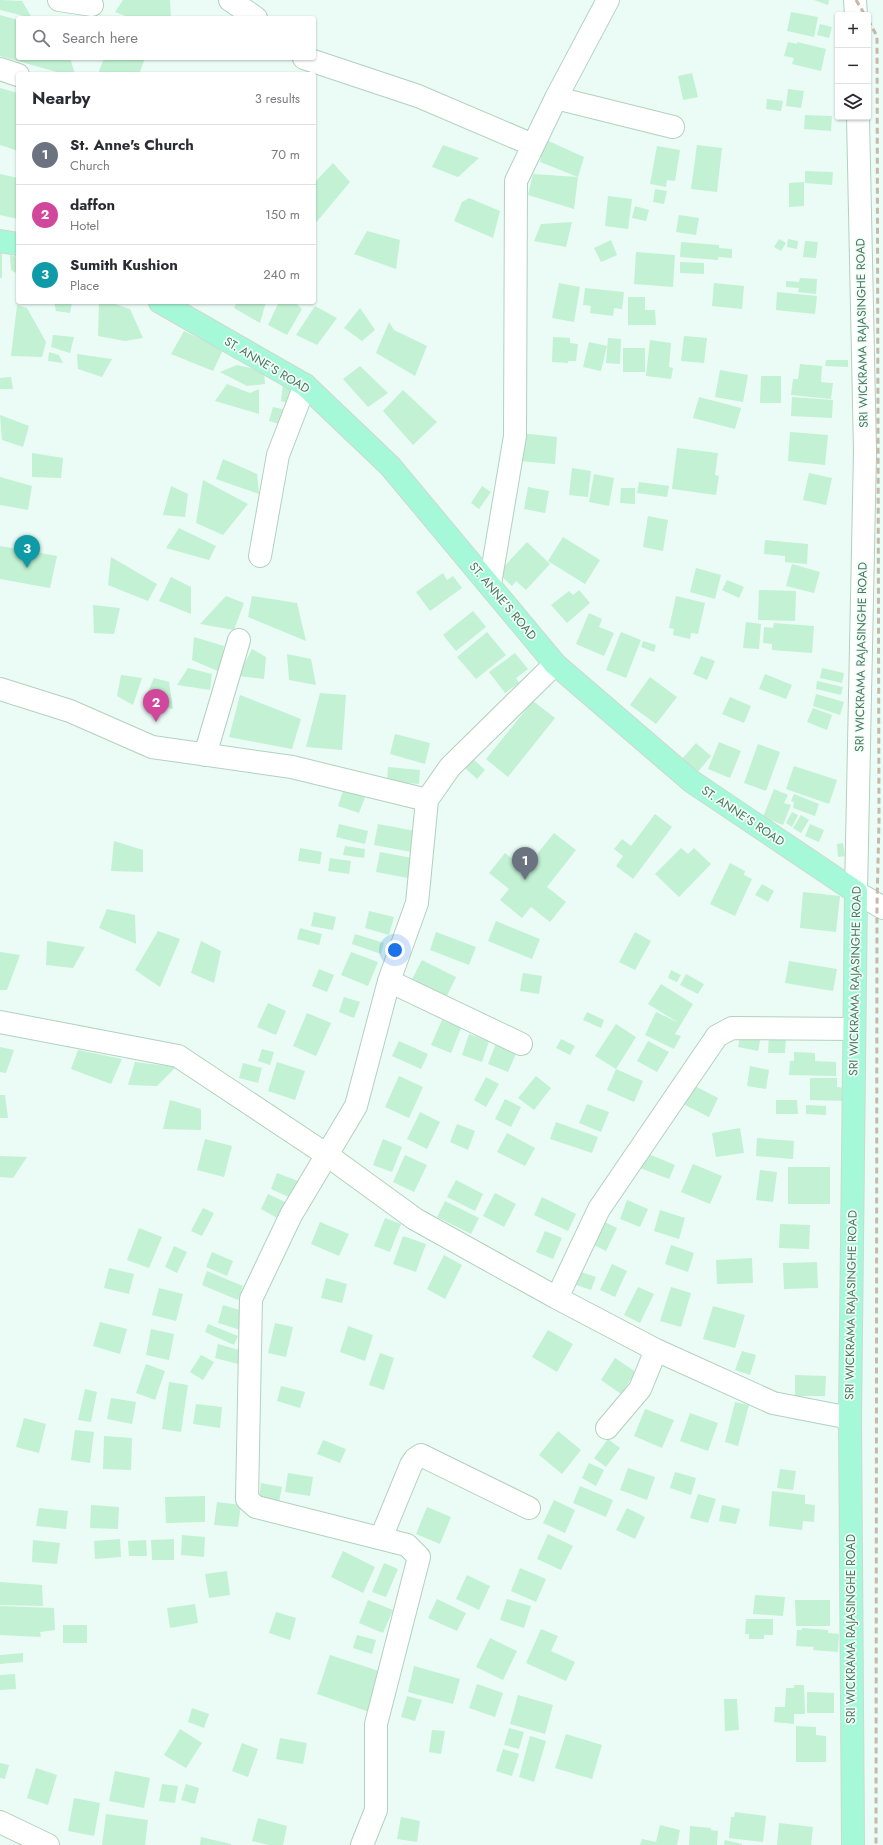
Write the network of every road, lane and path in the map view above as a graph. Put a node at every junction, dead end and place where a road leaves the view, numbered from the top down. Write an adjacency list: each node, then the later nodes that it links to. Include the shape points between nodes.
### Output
1 (59, 0): 5 (street)
2 (230, 0): 7 (street)
3 (608, 0): 11 (street)
4 (855, 0): 6 (street)
5 (92, 5)
6 (856, 12)
7 (253, 16)
8 (310, 60): 14 (street, via 418,96)
9 (0, 69): 10 (street)
10 (16, 74)
11 (556, 98): 13 (street); 14 (street)
12 (858, 120): 26 (street, SRI WICKRAMA RAJASINGHE ROAD, via 865,451)
13 (673, 127)
14 (533, 145): 20 (street, via 516,181 515,436)
15 (0, 241): 16 (main road)
16 (16, 244)
17 (163, 304): 18 (main road, ST. ANNE'S ROAD)
18 (305, 385): 19 (street, via 278,455); 20 (main road, ST. ANNE'S ROAD, via 390,466)
19 (260, 556)
20 (490, 584): 22 (main road, ST. ANNE'S ROAD)
21 (239, 640): 24 (street)
22 (555, 664): 25 (street, via 450,767); 26 (main road, ST. ANNE'S ROAD, via 691,781)
23 (0, 689): 24 (street, via 70,711 152,747)
24 (206, 755): 25 (street, via 292,768)
25 (427, 800): 28 (street, via 417,903)
26 (856, 892): 27 (street); 30 (main road, SRI WICKRAMA RAJASINGHE ROAD)
27 (883, 908)
28 (389, 981): 31 (street); 32 (street, via 356,1106)
29 (0, 1022): 32 (street, via 178,1056)
30 (854, 1029): 33 (street, via 732,1028 717,1036 600,1209); 35 (main road, SRI WICKRAMA RAJASINGHE ROAD)
31 (521, 1044)
32 (327, 1155): 33 (street, via 415,1218); 38 (street, via 291,1215 251,1299 247,1499 256,1507)
33 (557, 1298): 34 (street)
34 (656, 1350): 35 (street, via 773,1403); 36 (street, via 640,1389)
35 (850, 1418): 42 (main road, SRI WICKRAMA RAJASINGHE ROAD)
36 (607, 1428)
37 (529, 1508): 38 (street, via 421,1455 412,1465)
38 (381, 1538): 41 (street, via 408,1545 419,1557 376,1724 376,1810)
39 (0, 1822): 40 (street)
40 (48, 1845)
41 (362, 1845)
42 (853, 1845)

